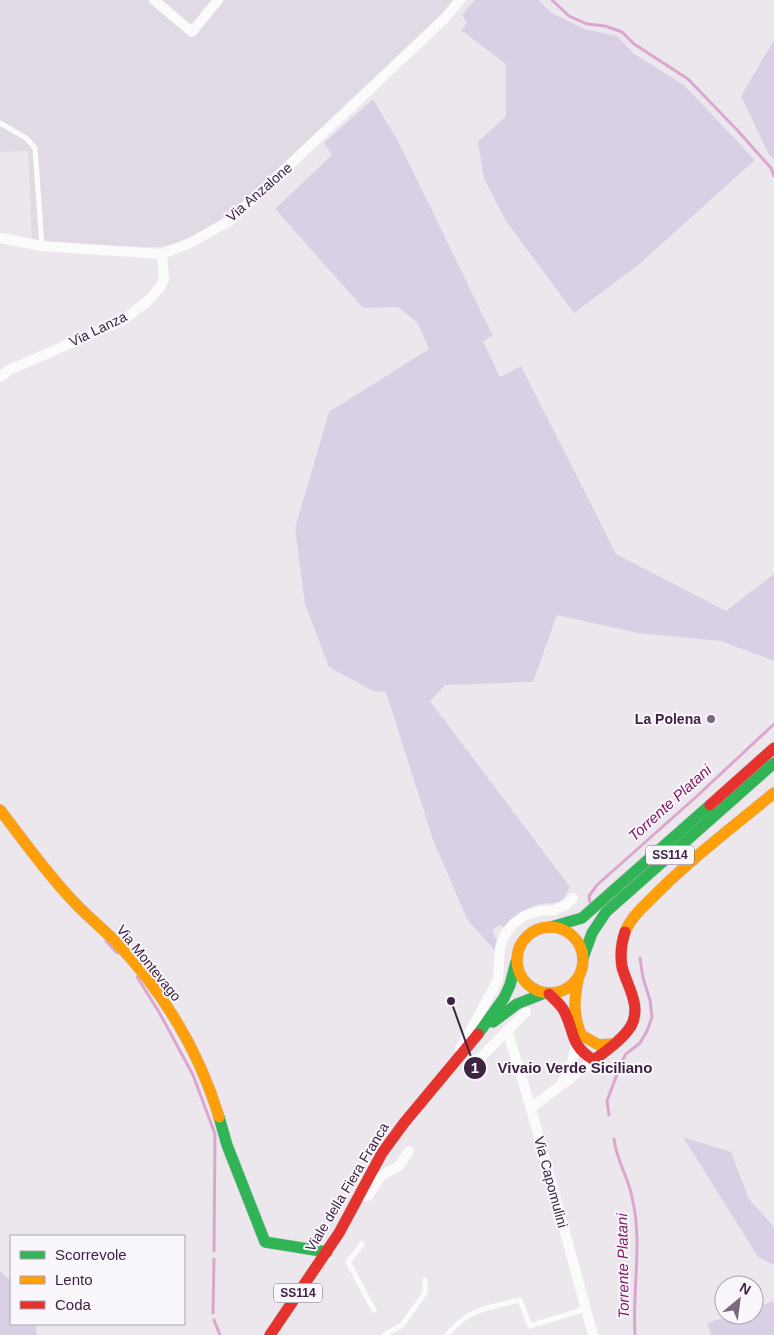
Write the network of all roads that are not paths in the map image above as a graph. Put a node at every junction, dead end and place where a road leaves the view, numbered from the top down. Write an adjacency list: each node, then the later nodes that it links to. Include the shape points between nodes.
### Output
1 (154, 0): 2 (street, via 192,32)
2 (218, 0)
3 (460, 0): 7 (street, Via Anzalone, via 437,26 231,220 190,243)
4 (0, 123): 6 (lane, via 26,138 35,148)
5 (0, 238): 6 (street, Via Anzalone)
6 (42, 246): 7 (street, Via Anzalone)
7 (162, 254): 8 (street, Via Lanza, via 164,279 161,286 122,321 9,370)
8 (0, 377)
9 (774, 748): 14 (main road, SS114, via 582,918)
10 (774, 763): 15 (main road, SS114, via 606,912 594,927)
11 (774, 794): 23 (main road, via 676,873 633,916 626,927 620,954 636,1009 631,1026)
12 (0, 810): 33 (main road, Via Montevago, via 74,902 116,942 164,1000 198,1058 227,1145 265,1242)
13 (573, 898): 27 (street, via 555,910 524,916 504,936 498,980)
14 (551, 927): 15 (main road, via 572,935); 16 (main road, via 527,936 518,948)
15 (583, 958): 17 (main road)
16 (516, 962): 18 (main road, via 525,983 534,990); 22 (main road, via 504,998)
17 (578, 979): 18 (main road, via 563,991); 21 (main road, via 573,1005)
18 (547, 993): 22 (main road, via 512,1008); 24 (main road, via 563,1010)
19 (526, 1012): 20 (street)
20 (508, 1030): 25 (street); 29 (street, Via Capomulini)
21 (581, 1035): 23 (main road, via 598,1045); 26 (street)
22 (476, 1037): 27 (main road, Viale della Fiera Franca / SS114)
23 (612, 1044): 26 (main road)
24 (576, 1047): 26 (main road); 28 (street, via 570,1069)
25 (480, 1058)
26 (594, 1060): 28 (street)
27 (452, 1063): 31 (main road, Viale della Fiera Franca / SS114, via 382,1153)
28 (560, 1087): 29 (street)
29 (532, 1108): 36 (street, Via Capomulini)
30 (409, 1152): 31 (street, via 399,1166 381,1176 368,1196)
31 (358, 1196): 33 (main road, Viale della Fiera Franca / SS114)
32 (362, 1244): 35 (lane, via 348,1262)
33 (327, 1252): 37 (main road, Viale della Fiera Franca / SS114)
34 (425, 1280): 38 (lane, via 425,1293 402,1326)
35 (374, 1310)
36 (585, 1310): 39 (lane, via 530,1326 520,1300 473,1312 455,1324); 40 (street, Via Capomulini)
37 (270, 1335)
38 (384, 1335)
39 (447, 1335)
40 (593, 1335)

